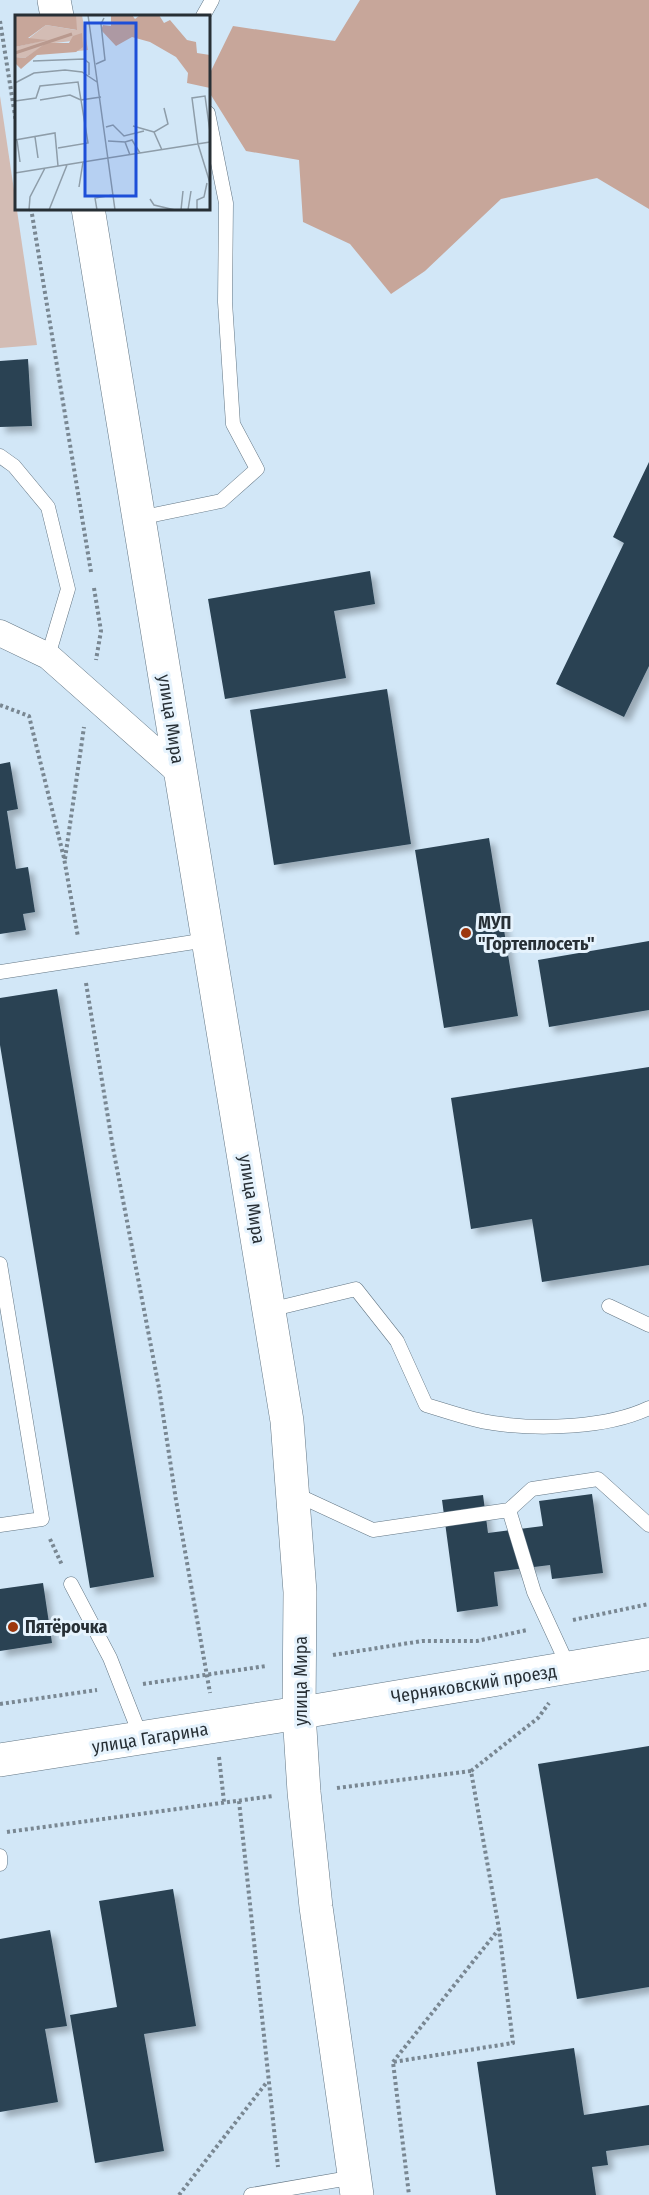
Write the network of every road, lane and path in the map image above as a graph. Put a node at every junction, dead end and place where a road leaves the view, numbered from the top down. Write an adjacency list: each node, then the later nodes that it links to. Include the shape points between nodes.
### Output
1 (54, 0): 3 (main road)
2 (212, 0): 4 (lane)
3 (57, 15)
4 (204, 15)
5 (0, 21): 6 (path)
6 (15, 116)
7 (210, 123): 11 (lane, via 226,203 225,302 234,424 257,470 221,501)
8 (31, 210): 12 (path)
9 (88, 210): 11 (main road, улица Мира)
10 (0, 456): 15 (lane, via 14,466 48,507 68,589)
11 (139, 518): 18 (main road, улица Мира)
12 (91, 575)
13 (93, 586): 16 (path, via 101,631)
14 (0, 633): 15 (street)
15 (48, 656): 16 (street)
16 (91, 694): 18 (street); 19 (path, via 76,767)
17 (0, 705): 19 (path, via 28,716)
18 (180, 773): 20 (main road, улица Мира)
19 (64, 863): 21 (path)
20 (207, 940): 21 (lane); 25 (main road, улица Мира)
21 (82, 960): 22 (lane); 37 (path)
22 (0, 972)
23 (0, 1264): 30 (lane)
24 (609, 1306): 26 (lane)
25 (270, 1310): 27 (lane, via 356,1289 397,1341 426,1405 492,1423 568,1427); 28 (main road, улица Мира)
26 (649, 1324)
27 (649, 1408)
28 (293, 1492): 29 (lane, via 374,1530); 36 (main road, улица Мира, via 300,1592)
29 (509, 1510): 32 (lane, via 532,1489 598,1479); 35 (lane, via 534,1592)
30 (42, 1519): 31 (lane); 33 (path)
31 (0, 1525)
32 (649, 1525)
33 (71, 1584): 38 (lane, via 110,1658)
34 (649, 1654): 35 (street, Черняковский проезд)
35 (572, 1667): 36 (street, Черняковский проезд); 40 (path, via 538,1718)
36 (299, 1713): 37 (main road, улица Гагарина); 41 (main road, улица Мира)
37 (216, 1728): 38 (main road, улица Гагарина); 43 (path)
38 (141, 1739): 39 (main road, улица Гагарина)
39 (0, 1760)
40 (471, 1771): 41 (path); 47 (path)
41 (304, 1792): 42 (path); 51 (main road, улица Мира, via 316,1907)
42 (239, 1801): 43 (path); 49 (path)
43 (224, 1802): 44 (path)
44 (0, 1833)
45 (0, 1856): 46 (lane)
46 (0, 1864)
47 (499, 1929): 48 (path); 48 (path, via 513,2043)
48 (393, 2062): 54 (path)
49 (267, 2081): 50 (path); 52 (path)
50 (279, 2174)
51 (356, 2186): 53 (lane)
52 (179, 2195)
53 (251, 2195)
54 (409, 2195)

